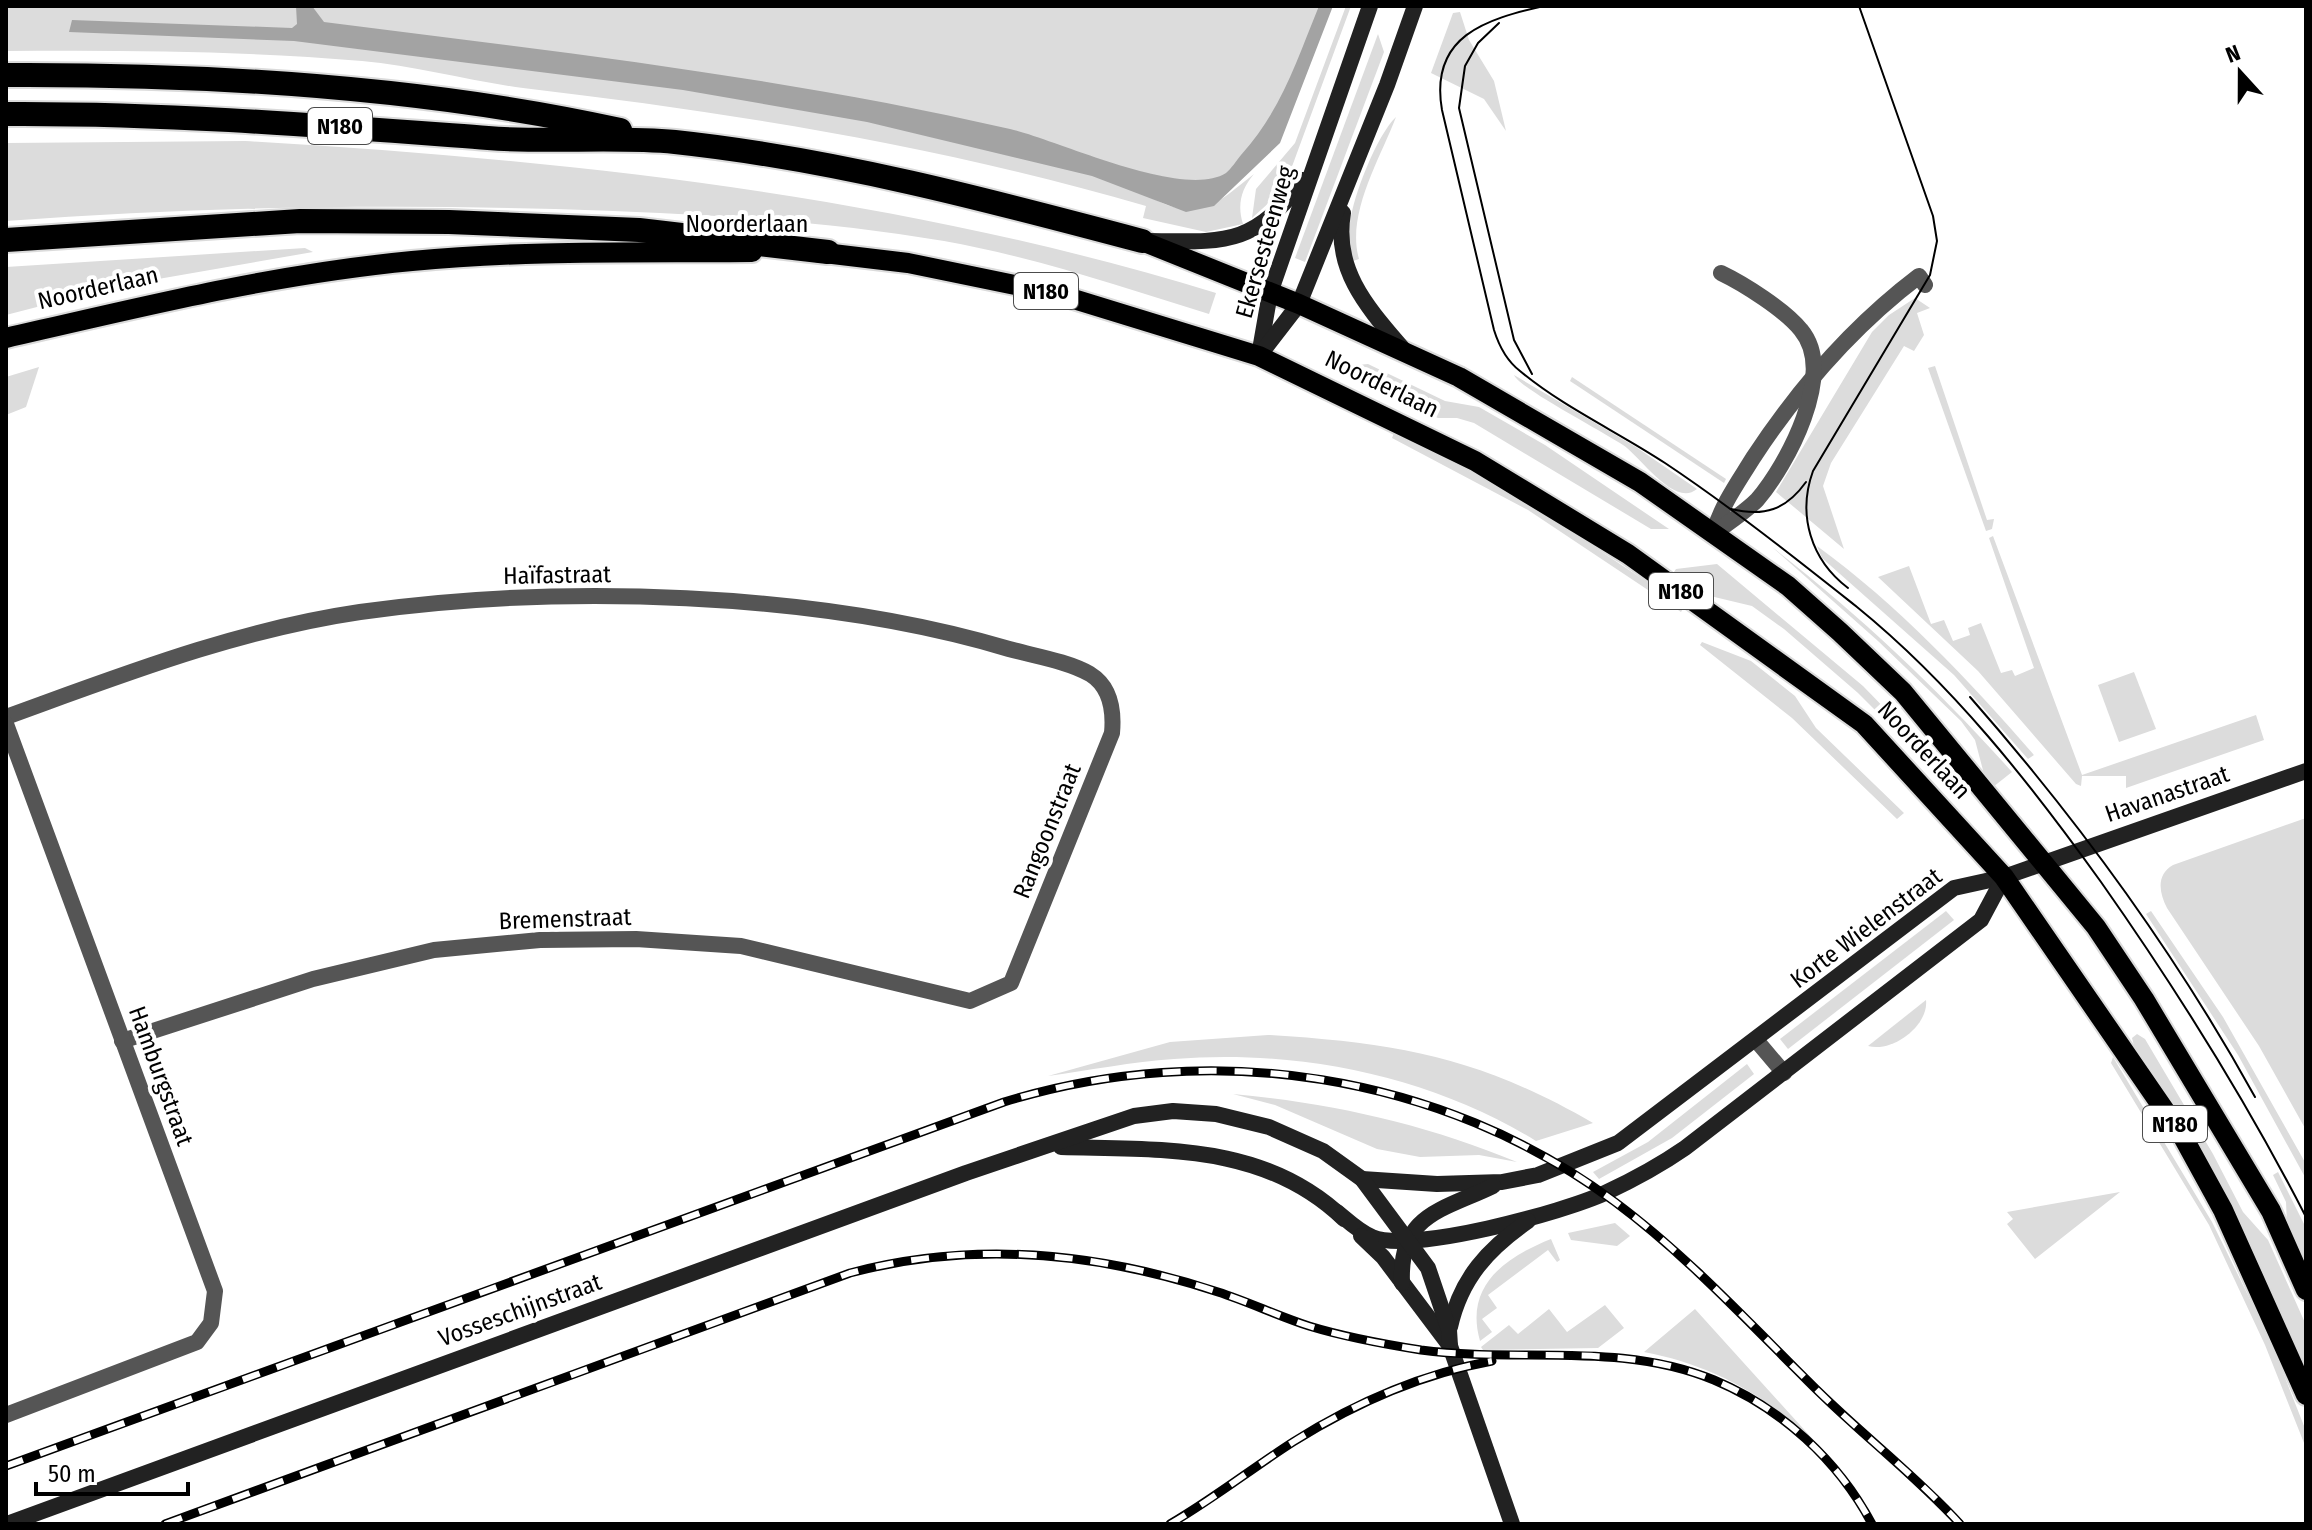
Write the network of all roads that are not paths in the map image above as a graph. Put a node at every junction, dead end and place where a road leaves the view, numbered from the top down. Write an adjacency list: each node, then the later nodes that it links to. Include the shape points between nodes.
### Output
1 (1370, 6): 6 (street, Ekersesteenweg)
2 (1415, 6): 7 (street, Ekersesteenweg)
3 (6, 75): 5 (highway, via 125,74 457,101 544,113)
4 (6, 114): 5 (highway, Noorderlaan / N180, via 126,113 493,138)
5 (674, 142): 9 (highway, Noorderlaan / N180, via 867,172)
6 (1311, 169): 9 (street, via 1276,213 1251,232 1214,241); 13 (street, Ekersesteenweg)
7 (1347, 187): 14 (street, Ekersesteenweg); 16 (street, via 1340,229 1347,272 1368,308)
8 (6, 240): 10 (highway, via 300,221 449,222 639,230)
9 (1142, 241): 13 (main road, Noorderlaan / N180)
10 (828, 252): 15 (main road, Noorderlaan / N180, via 512,254 413,261 235,285); 17 (main road, Noorderlaan / N180, via 1054,293)
11 (1721, 273): 18 (street, via 1803,331)
12 (1922, 280): 18 (street, via 1878,307)
13 (1270, 293): 14 (main road, Noorderlaan / N180); 17 (street, Ekersesteenweg)
14 (1299, 304): 16 (main road, Noorderlaan / N180); 17 (street, Ekersesteenweg)
15 (6, 338)
16 (1406, 351): 19 (main road, Noorderlaan / N180, via 1640,482)
17 (1259, 356): 25 (main road, Noorderlaan / N180, via 1475,461 1699,603 1864,724)
18 (1815, 375): 19 (street, via 1786,408 1722,504); 19 (street, via 1806,418 1759,498)
19 (1713, 534): 24 (main road, Noorderlaan / N180, via 1788,586 1903,692)
20 (1109, 694): 21 (street, Haïfastraat, via 1091,675 1060,664 971,637 884,622 760,603 546,598 357,613 208,645); 26 (street, Rangoonstraat, via 1112,733)
21 (6, 717)
22 (6, 724): 28 (street, Hamburgstraat)
23 (2306, 771): 24 (street, Havanastraat)
24 (2044, 862): 25 (street, Havanastraat); 37 (main road, Noorderlaan / N180, via 2144,999 2271,1211)
25 (2004, 877): 27 (street, Korte Wielenstraat, via 1954,888); 29 (street, via 1981,920); 39 (main road, Noorderlaan / N180, via 2183,1137 2223,1210)
26 (1011, 983): 28 (street, Bremenstraat, via 970,1001 741,946 540,940 434,950 313,979)
27 (1756, 1040): 29 (street); 32 (street, Korte Wielenstraat, via 1618,1143 1547,1172)
28 (122, 1041): 40 (street, Hamburgstraat, via 215,1291 211,1323 197,1342)
29 (1784, 1073): 34 (street, via 1660,1166 1603,1194)
30 (1051, 1146): 31 (street, Vosseschijnstraat, via 1134,1116 1173,1111 1216,1114 1269,1127 1310,1145); 33 (street, Vosseschijnstraat, via 1185,1149 1232,1159 1275,1173); 41 (street, Vosseschijnstraat)
31 (1362, 1179): 32 (street, Korte Wielenstraat); 35 (street, Vosseschijnstraat)
32 (1502, 1182): 35 (street, Korte Wielenstraat, via 1451,1203)
33 (1337, 1212): 35 (street, via 1371,1237); 36 (street, Vosseschijnstraat)
34 (1536, 1215): 35 (street); 38 (street, via 1499,1241 1474,1269 1454,1307)
35 (1407, 1239): 36 (street, via 1401,1256); 38 (street, Vosseschijnstraat, via 1428,1268)
36 (1402, 1283): 38 (street, Vosseschijnstraat)
37 (2306, 1290)
38 (1450, 1338): 42 (street, Vosseschijnstraat)
39 (2306, 1395)
40 (6, 1415)
41 (7, 1524)
42 (1512, 1524)

